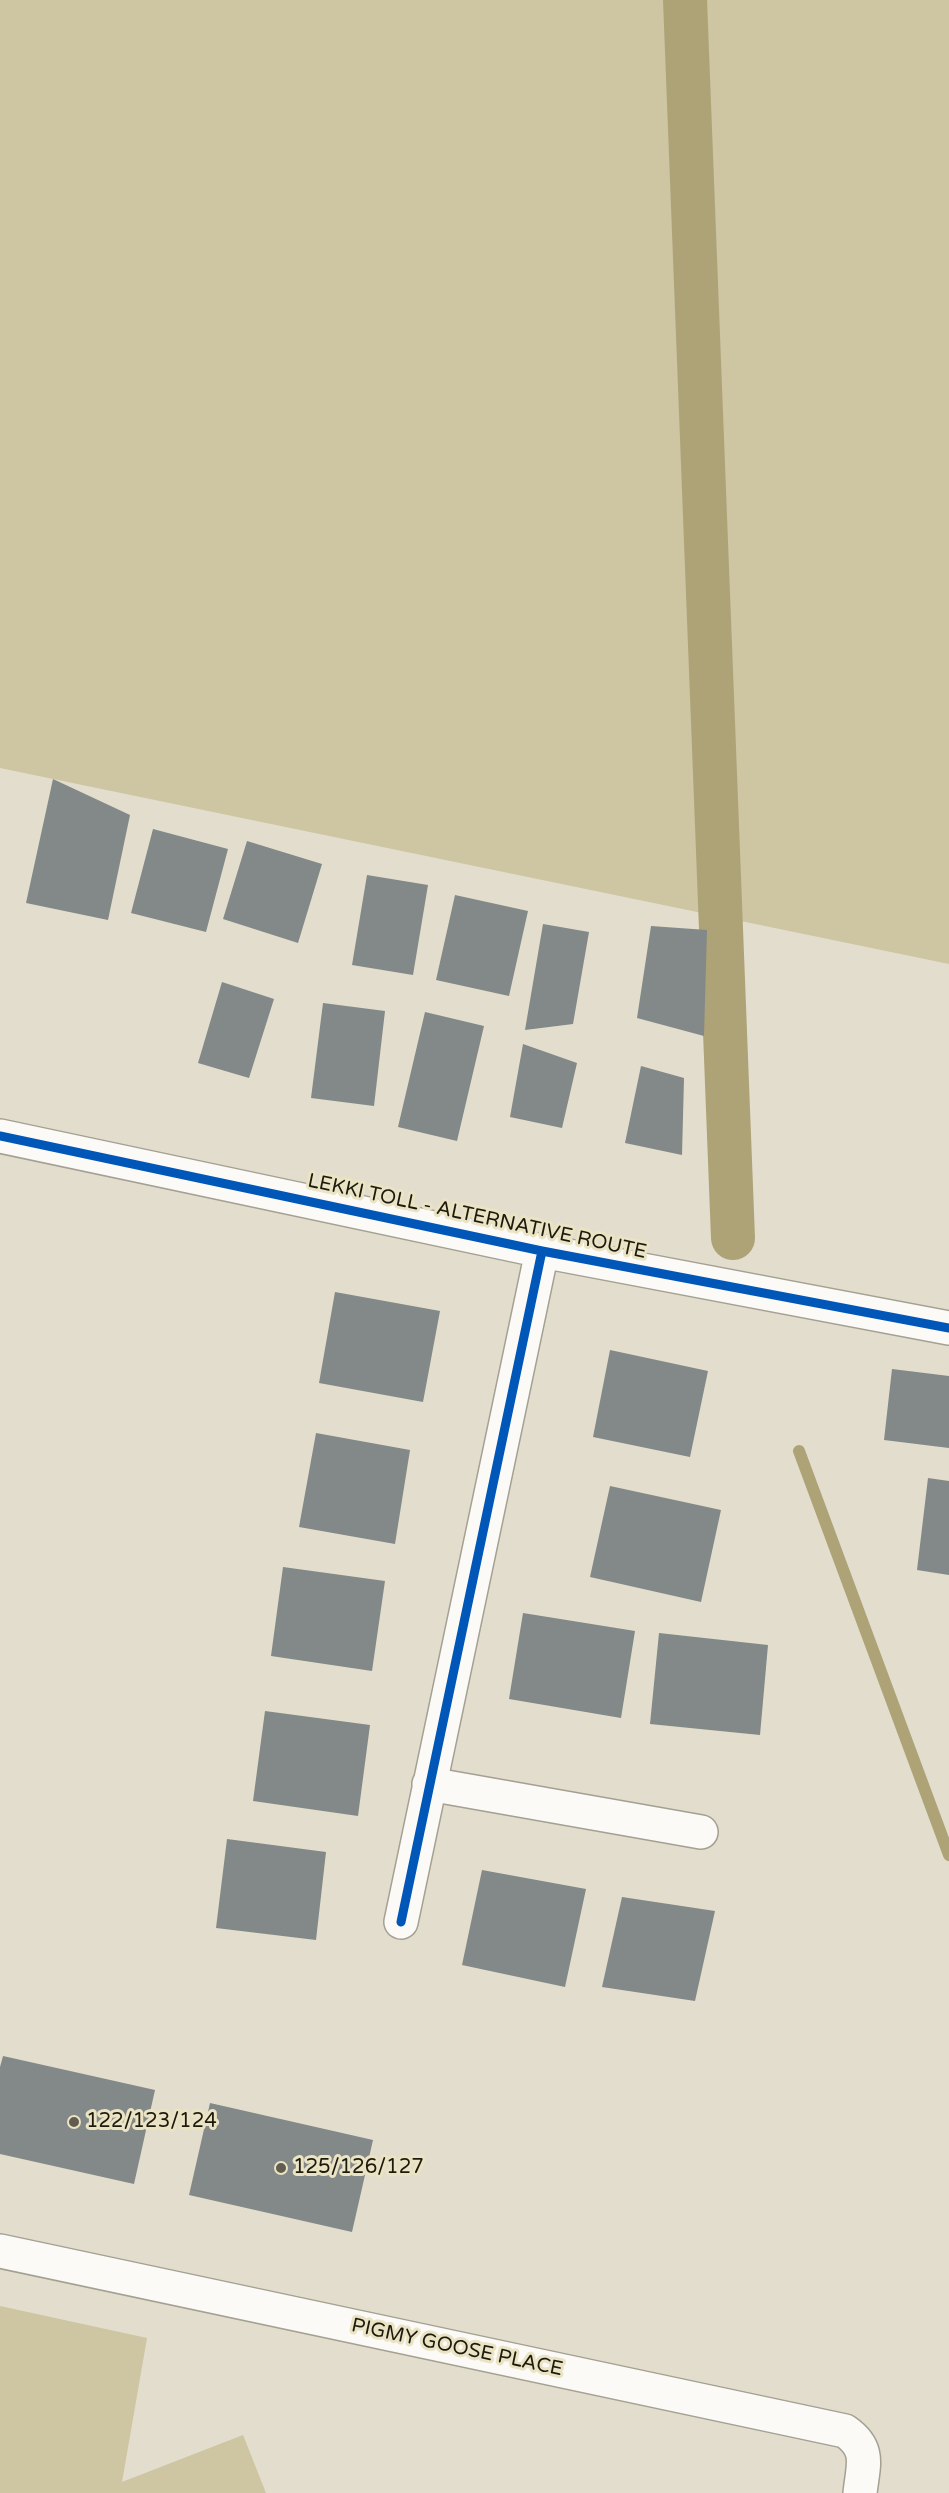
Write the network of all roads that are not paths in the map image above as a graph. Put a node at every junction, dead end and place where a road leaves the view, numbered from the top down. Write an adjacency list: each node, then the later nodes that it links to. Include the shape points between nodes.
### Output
1 (0, 1136): 2 (street, LEKKI TOLL - ALTERNATIVE ROUTE)
2 (542, 1251): 3 (street, LEKKI TOLL - ALTERNATIVE ROUTE); 4 (street)
3 (949, 1328)
4 (429, 1784): 5 (street); 6 (street)
5 (702, 1832)
6 (400, 1922)
7 (0, 2251): 8 (street, PIGMY GOOSE PLACE, via 845,2431 858,2440 864,2457)
8 (860, 2493)

